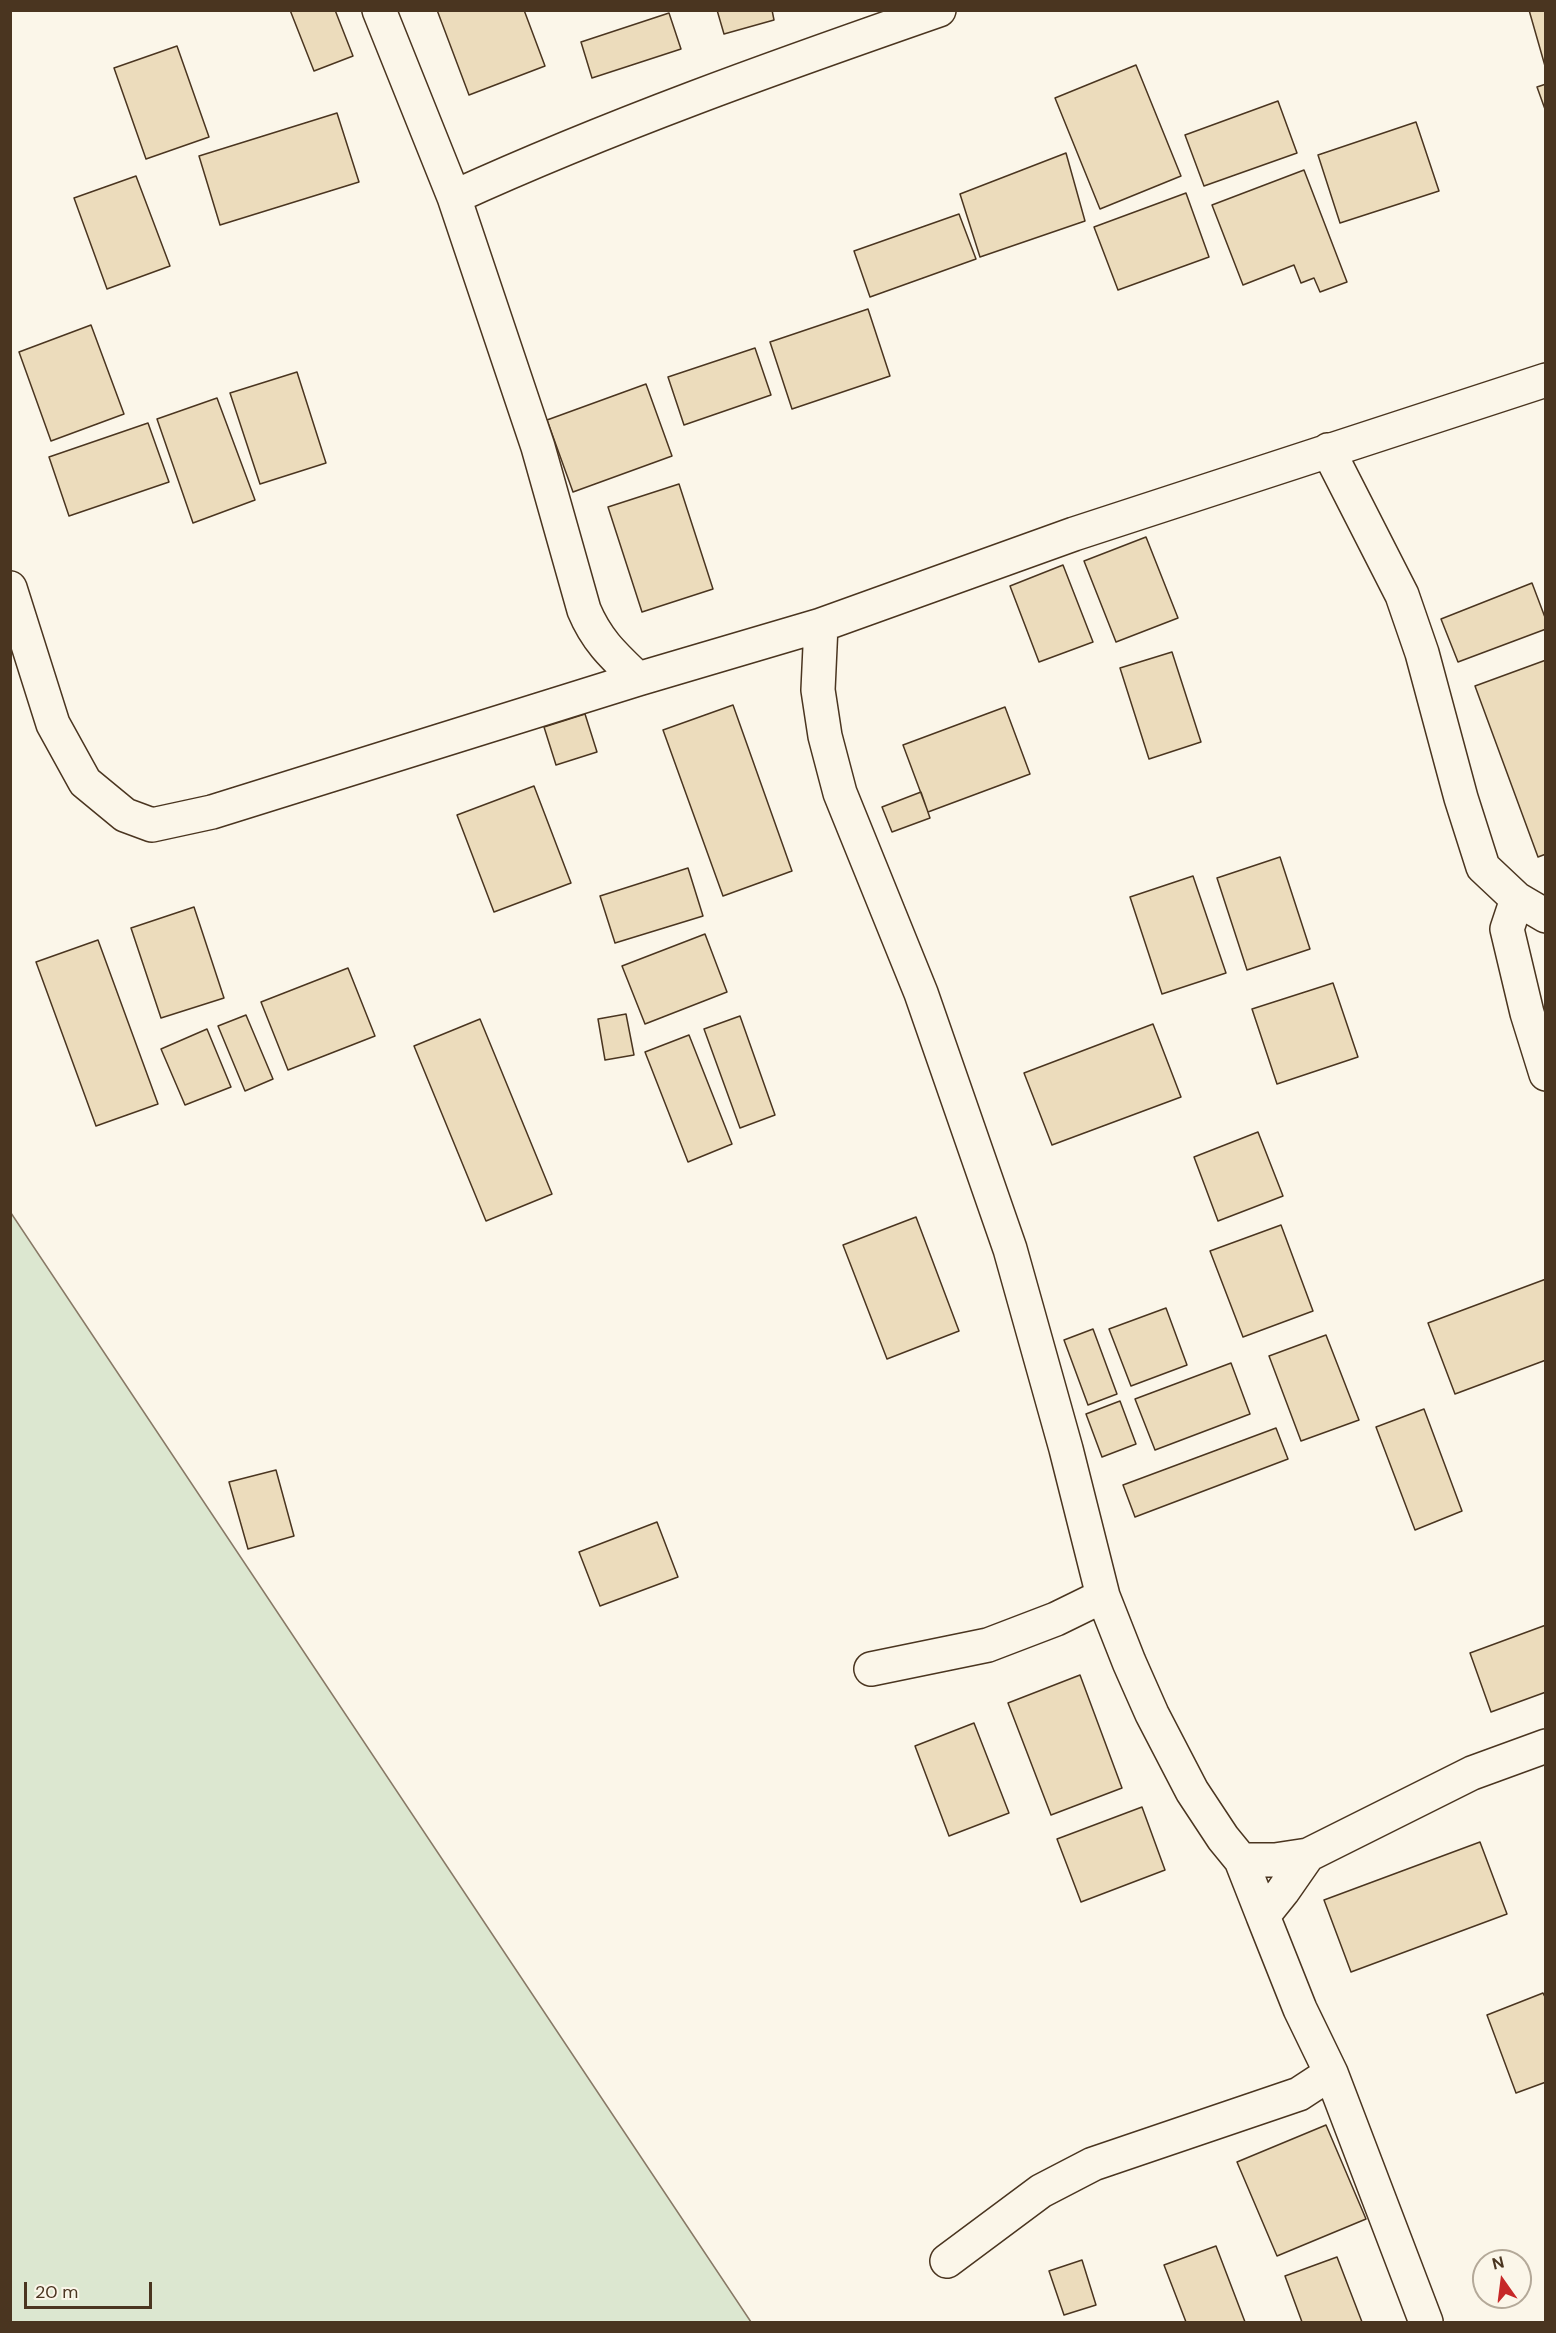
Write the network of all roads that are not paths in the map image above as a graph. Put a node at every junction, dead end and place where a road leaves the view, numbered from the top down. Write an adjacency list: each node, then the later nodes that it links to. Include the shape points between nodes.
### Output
1 (380, 10): 3 (street)
2 (939, 10): 3 (street, via 546,155)
3 (454, 197): 8 (street, via 538,447 584,609 593,631)
4 (1545, 380): 5 (street)
5 (1328, 450): 7 (street, via 1074,534); 9 (street, via 1402,595 1483,867)
6 (10, 588): 8 (street, via 53,724 85,782 124,815 152,825 212,812)
7 (821, 625): 8 (street); 12 (street, via 818,690 840,793 921,993 1010,1249)
8 (638, 679)
9 (1517, 899): 10 (street); 11 (street, via 1507,928)
10 (1545, 916)
11 (1545, 1074)
12 (1103, 1596): 13 (street, via 988,1645); 16 (street, via 1128,1662 1192,1791)
13 (871, 1669)
14 (1545, 1746): 15 (street, via 1472,1773)
15 (1308, 1855): 16 (street); 17 (street)
16 (1241, 1860): 17 (street)
17 (1263, 1916): 18 (street, via 1300,2009)
18 (1331, 2073): 19 (street, via 1299,2094 1093,2163 1041,2191); 20 (street)
19 (947, 2261)
20 (1426, 2322)

